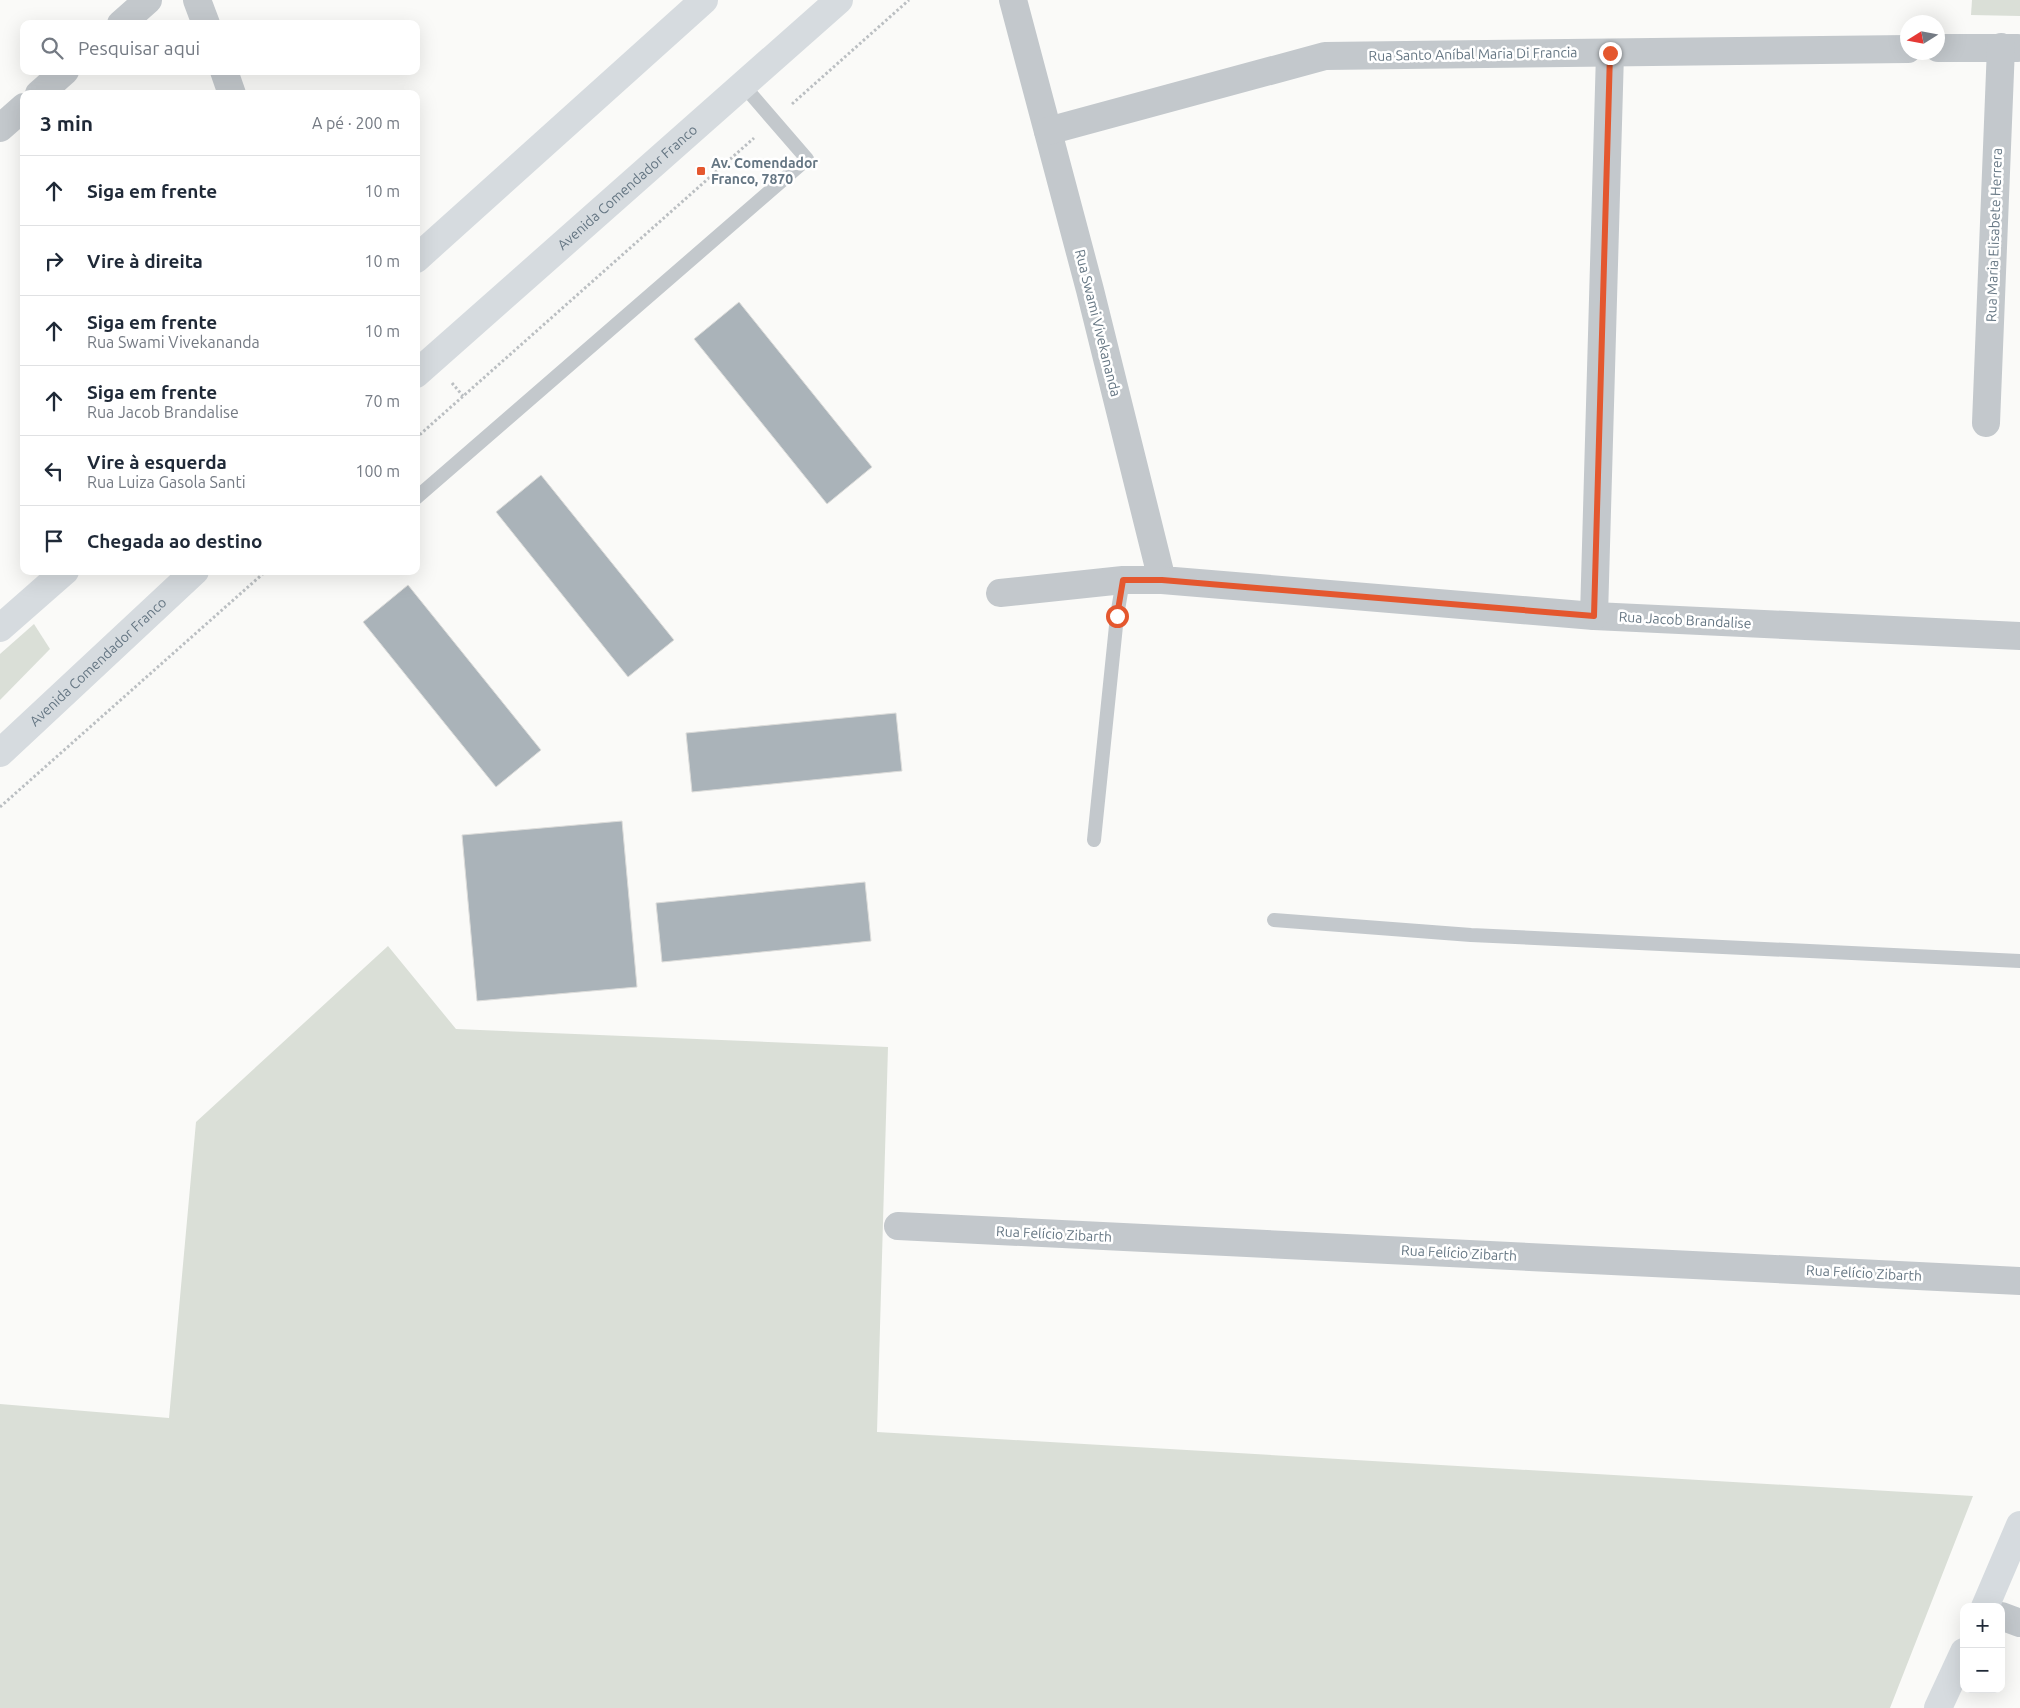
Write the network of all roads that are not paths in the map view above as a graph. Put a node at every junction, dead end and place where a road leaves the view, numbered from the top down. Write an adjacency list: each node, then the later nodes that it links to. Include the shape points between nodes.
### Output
1 (148, 0): 6 (street)
2 (197, 0): 7 (street)
3 (704, 0): 20 (main road)
4 (840, 0): 14 (main road, Avenida Comendador Franco)
5 (1013, 0): 19 (street, Rua Swami Vivekananda)
6 (125, 20)
7 (204, 20)
8 (1945, 48): 9 (street)
9 (2011, 48): 22 (street, Rua Maria Elisabete Herrera)
10 (1900, 49): 11 (street, Rua Santo Aníbal Maria Di Francia)
11 (1610, 53): 19 (street, Rua Santo Aníbal Maria Di Francia, via 1325,56); 29 (street)
12 (60, 75): 15 (street)
13 (225, 75): 16 (street)
14 (743, 85): 21 (main road, Avenida Comendador Franco); 23 (lane, via 806,159)
15 (44, 90)
16 (231, 90)
17 (20, 110): 18 (street)
18 (0, 128)
19 (1048, 131): 27 (street, Rua Swami Vivekananda)
20 (420, 254)
21 (420, 370)
22 (1986, 423)
23 (420, 495)
24 (60, 575): 30 (main road)
25 (191, 575): 32 (main road, Avenida Comendador Franco)
26 (1123, 580): 27 (street); 28 (street); 33 (lane)
27 (1162, 580): 29 (street, Rua Jacob Brandalise)
28 (1000, 593)
29 (1594, 616): 31 (street, Rua Jacob Brandalise)
30 (0, 628)
31 (2020, 636)
32 (0, 753)
33 (1094, 840)
34 (1274, 920): 35 (lane, via 1471,935)
35 (2020, 961)
36 (898, 1226): 37 (street, Rua Felício Zibarth)
37 (2020, 1281)
38 (2020, 1525): 39 (main road)
39 (1987, 1603)
40 (2005, 1617): 41 (street)
41 (2020, 1623)
42 (1960, 1661): 43 (main road)
43 (1938, 1708)

